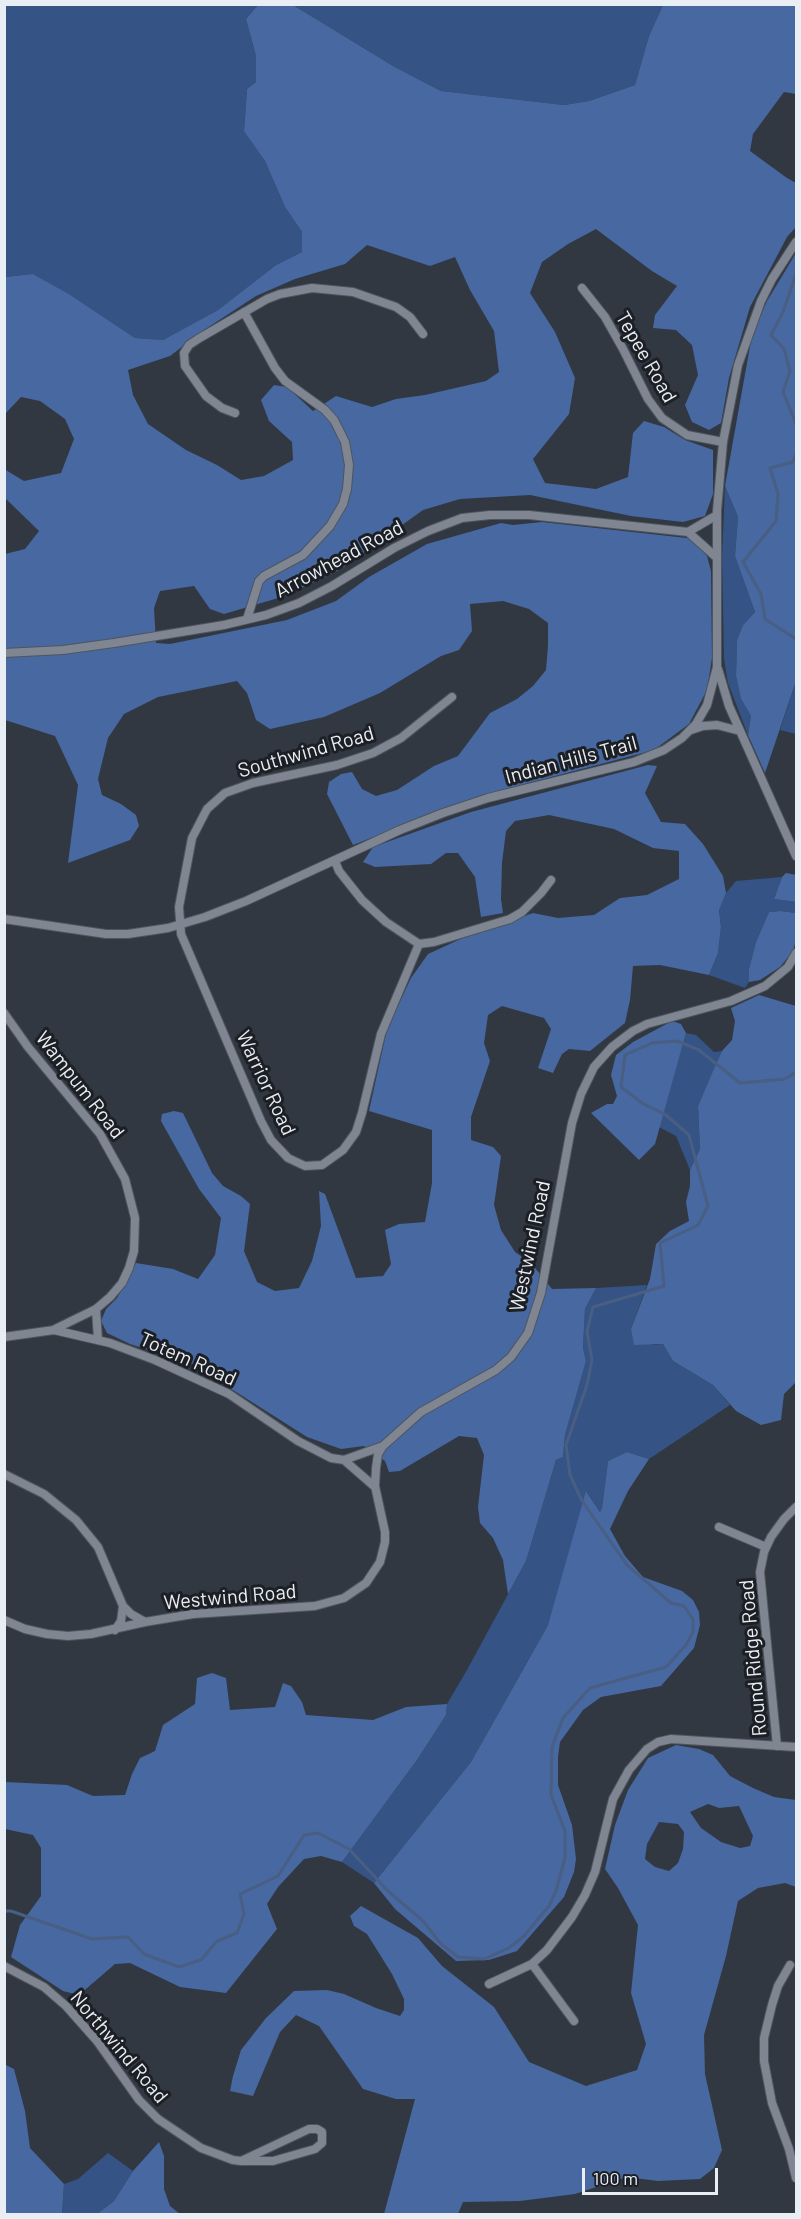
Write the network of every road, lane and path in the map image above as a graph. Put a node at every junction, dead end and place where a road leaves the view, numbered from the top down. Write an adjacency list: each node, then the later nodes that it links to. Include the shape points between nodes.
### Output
1 (796, 242): 6 (street, Indian Hills Trail, via 772,279 749,330 733,385)
2 (582, 288): 6 (street, Tepee Road, via 605,317 662,418 687,435)
3 (244, 312): 4 (street, via 280,294 329,288 374,297 396,307); 5 (street, via 198,339 184,353 185,366 206,396); 10 (street, via 285,381 334,420 345,442 349,465 343,504 330,526 303,555 259,581)
4 (423, 334)
5 (235, 412)
6 (723, 442): 7 (street, Indian Hills Trail)
7 (717, 515): 8 (street); 9 (street, Indian Hills Trail)
8 (688, 532): 9 (street); 10 (street, Arrowhead Road, via 529,514 468,517 428,531 299,603)
9 (716, 557): 12 (street, Indian Hills Trail)
10 (247, 619): 11 (street, Arrowhead Road, via 114,643)
11 (4, 653)
12 (717, 667): 14 (street, Indian Hills Trail, via 706,705); 15 (street)
13 (452, 697): 20 (street, Southwind Road, via 401,738 373,753 253,783 219,798 202,816 192,838 179,908)
14 (690, 730): 15 (street, via 717,725); 17 (street, Indian Hills Trail, via 664,750 634,762 464,806 400,830)
15 (740, 731): 16 (street)
16 (796, 856)
17 (335, 861): 20 (street, Indian Hills Trail); 21 (street, via 362,900)
18 (551, 880): 21 (street, via 542,893 510,919)
19 (4, 919): 20 (street, Indian Hills Trail, via 106,934)
20 (180, 925): 21 (street, Warrior Road, via 271,1140 288,1158 311,1167 336,1157 356,1132 381,1034)
21 (418, 944)
22 (796, 953): 28 (street, Westwind Road, via 765,986 731,1001 647,1024 603,1055 576,1108 541,1293 528,1333 496,1370 421,1412)
23 (4, 1013): 24 (street, Wampum Road, via 100,1134 131,1197 136,1232 132,1260 116,1290)
24 (96, 1309): 25 (street, Wampum Road); 27 (street)
25 (54, 1330): 26 (street, Totem Road); 27 (street, Totem Road)
26 (4, 1336)
27 (98, 1340): 29 (street, Totem Road, via 155,1360 229,1394 312,1450)
28 (383, 1446): 29 (street); 31 (street, Westwind Road, via 378,1454)
29 (344, 1460): 31 (street, Totem Road)
30 (4, 1474): 35 (street, via 44,1494 84,1528 108,1566)
31 (375, 1487): 37 (street, Westwind Road, via 385,1532 383,1551 374,1573 355,1592 315,1606 193,1614)
32 (796, 1507): 34 (street, Round Ridge Road, via 776,1527)
33 (718, 1527): 34 (street)
34 (766, 1547): 39 (street, Round Ridge Road, via 760,1580)
35 (123, 1606): 37 (street); 38 (street)
36 (4, 1620): 38 (street, Westwind Road, via 25,1629 68,1636)
37 (145, 1622): 38 (street, Westwind Road)
38 (115, 1630)
39 (777, 1746): 40 (street); 41 (street, via 671,1739 647,1749 629,1770 613,1799 595,1872 585,1895 557,1938)
40 (796, 1747)
41 (532, 1964): 44 (street); 45 (street)
42 (790, 1965): 47 (street, via 772,2005 764,2038 764,2061 770,2095)
43 (4, 1966): 46 (street, Northwind Road, via 44,1987 66,2006 158,2119 208,2151)
44 (489, 1984)
45 (573, 2021)
46 (241, 2161): 46 (street, Northwind Road, via 273,2161 300,2155 319,2146 322,2132 309,2129)
47 (796, 2178)

